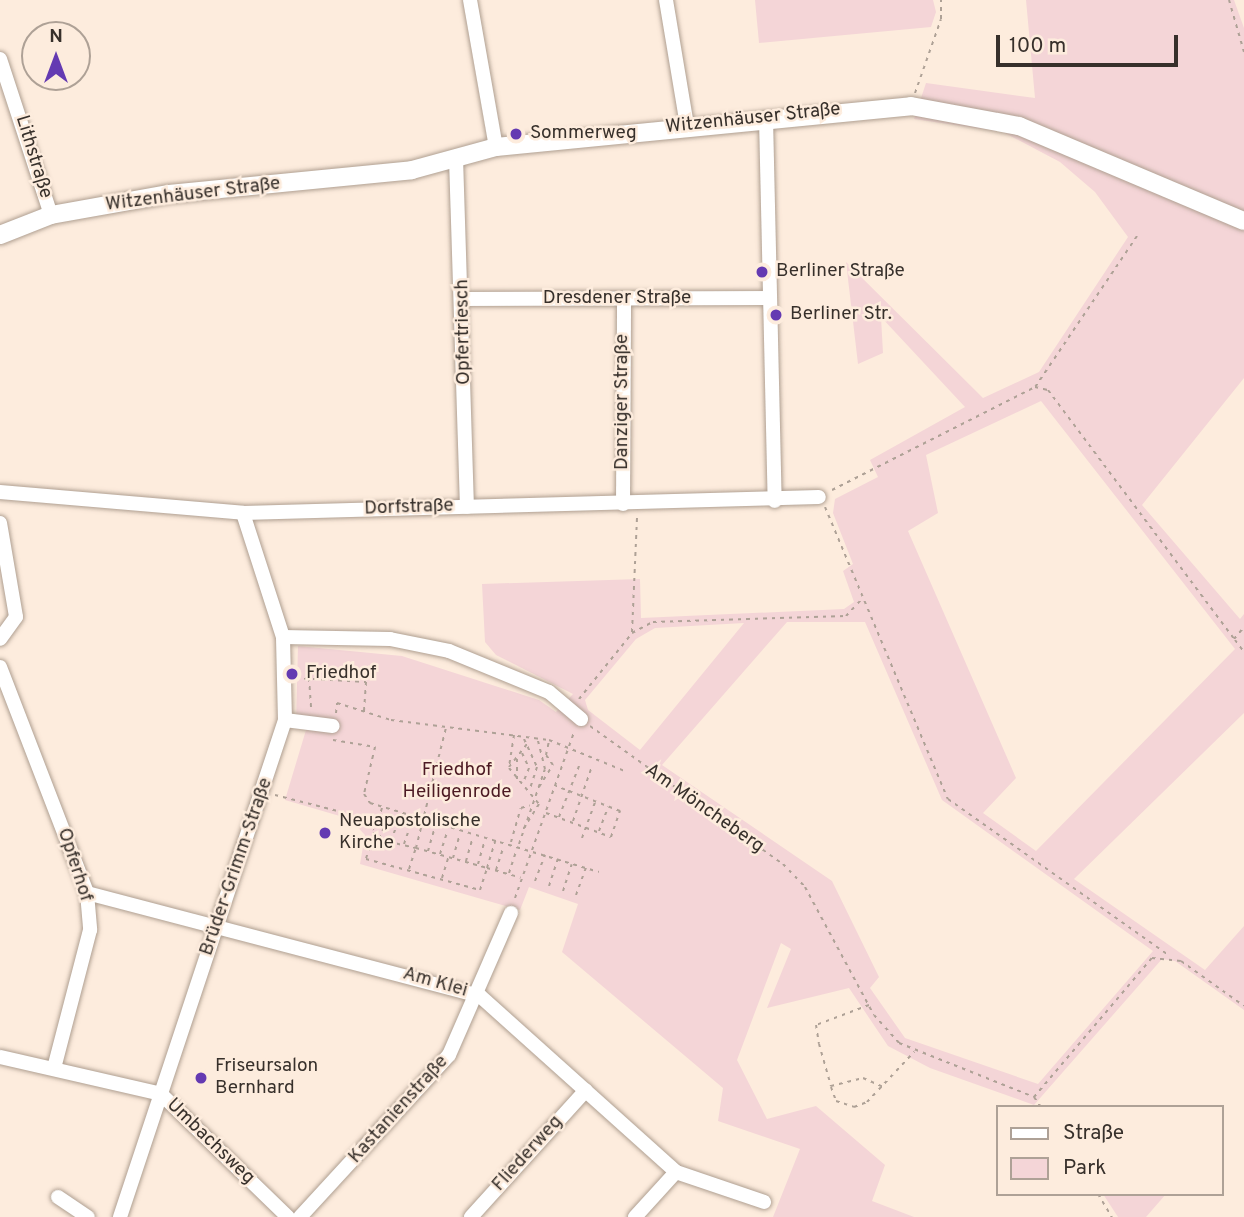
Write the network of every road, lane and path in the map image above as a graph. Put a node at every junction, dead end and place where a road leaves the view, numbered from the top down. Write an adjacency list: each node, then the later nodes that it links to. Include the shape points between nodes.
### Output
1 (470, 0): 10 (street)
2 (666, 0): 9 (street)
3 (941, 0): 7 (path, via 941,19)
4 (1229, 0): 5 (path)
5 (1244, 52)
6 (0, 59): 12 (street, Lithstraße)
7 (911, 106): 8 (main road, Witzenhäuser Straße); 13 (main road, Witzenhäuser Straße, via 1019,126)
8 (766, 118): 9 (main road, Witzenhäuser Straße); 16 (street)
9 (687, 125): 10 (main road, Witzenhäuser Straße)
10 (496, 147): 11 (main road, Witzenhäuser Straße)
11 (456, 158): 12 (main road, Witzenhäuser Straße, via 412,170 169,194); 17 (street, Opfertriesch)
12 (51, 215): 14 (main road, Witzenhäuser Straße)
13 (1244, 221)
14 (0, 235)
15 (1136, 236): 19 (path)
16 (768, 298): 18 (street, Dresdener Straße); 22 (street)
17 (465, 299): 18 (street, Dresdener Straße); 24 (street, Opfertriesch)
18 (624, 300): 23 (street, Danziger Straße)
19 (1035, 387): 21 (path); 32 (path, via 1048,390)
20 (0, 492): 25 (street, Dorfstraße)
21 (819, 497): 22 (street, Dorfstraße); 27 (path)
22 (775, 501): 23 (street, Dorfstraße)
23 (630, 504): 24 (street, Dorfstraße); 29 (path, via 638,614)
24 (467, 507): 25 (street, Dorfstraße)
25 (243, 513): 30 (street, Brüder-Grimm-Straße)
26 (0, 523): 31 (street, via 16,617)
27 (860, 600): 29 (path, via 846,616 675,620); 121 (path, via 948,799)
28 (1244, 627): 32 (path)
29 (632, 633): 38 (path)
30 (284, 636): 36 (street, Brüder-Grimm-Straße); 38 (street, via 421,644 521,680)
31 (0, 639)
32 (1234, 639): 33 (path)
33 (1244, 652)
34 (0, 667): 117 (street, Opferhof)
35 (309, 677): 36 (path); 37 (path, via 366,682); 39 (path, via 312,709)
36 (288, 679): 39 (street, Brüder-Grimm-Straße)
37 (364, 712): 40 (path, via 337,703); 41 (path)
38 (575, 714): 47 (path); 123 (path, Am Möncheberg, via 783,864 805,887)
39 (286, 715): 40 (street); 62 (street, Brüder-Grimm-Straße)
40 (333, 726): 68 (path, via 333,744 375,747 364,794)
41 (447, 727): 42 (path); 71 (path)
42 (514, 735): 43 (path); 53 (path)
43 (523, 736): 44 (path); 46 (path)
44 (538, 738): 45 (path); 50 (path)
45 (549, 740): 47 (path); 49 (path)
46 (527, 743): 48 (path); 60 (path, via 537,767)
47 (568, 748): 55 (path); 58 (path)
48 (522, 753): 51 (path); 57 (path, via 529,768)
49 (546, 755): 50 (path); 59 (path, via 553,765 546,786)
50 (539, 757): 59 (path, via 545,769)
51 (517, 759): 53 (path); 56 (path)
52 (579, 766): 61 (path)
53 (509, 768): 56 (path)
54 (591, 769): 64 (path)
55 (627, 772)
56 (517, 780): 57 (path)
57 (522, 784): 60 (path)
58 (555, 785): 61 (path); 69 (path)
59 (538, 787): 63 (path)
60 (530, 789): 63 (path)
61 (568, 790): 64 (path); 72 (path)
62 (263, 792): 77 (path, via 361,817); 120 (street, Brüder-Grimm-Straße)
63 (535, 794): 66 (path); 79 (path, via 539,804)
64 (582, 796): 65 (path); 74 (path)
65 (595, 801): 67 (path); 76 (path)
66 (530, 805): 79 (path); 90 (path, via 521,808)
67 (608, 806): 81 (path); 81 (path, via 620,811 611,837)
68 (382, 807): 71 (path); 77 (path)
69 (545, 813): 72 (path); 95 (path)
70 (387, 817): 85 (path)
71 (425, 818): 86 (path); 93 (path)
72 (559, 818): 74 (path)
73 (399, 819): 88 (path)
74 (572, 823): 76 (path)
75 (411, 824): 91 (path)
76 (585, 828): 81 (path); 84 (path)
77 (374, 830): 83 (path)
78 (435, 830): 96 (path)
79 (523, 830): 92 (path)
80 (447, 833): 99 (path)
81 (598, 833)
82 (459, 836): 102 (path)
83 (372, 838): 85 (path); 108 (path, via 366,859)
84 (582, 838)
85 (379, 839): 88 (path)
86 (496, 839): 90 (path); 107 (path)
87 (472, 840): 103 (path)
88 (391, 842): 91 (path)
89 (484, 843): 105 (path)
90 (510, 843): 92 (path)
91 (403, 845): 93 (path)
92 (519, 845): 95 (path)
93 (416, 848): 96 (path); 108 (path)
94 (503, 849): 109 (path)
95 (532, 849): 98 (path); 112 (path)
96 (428, 852): 99 (path)
97 (516, 852): 111 (path)
98 (546, 854): 101 (path); 114 (path)
99 (440, 855): 100 (path)
100 (448, 858): 102 (path); 113 (path)
101 (559, 858): 104 (path); 115 (path)
102 (453, 859): 103 (path)
103 (466, 862): 105 (path)
104 (572, 863): 106 (path); 116 (path)
105 (477, 866): 107 (path)
106 (586, 867): 110 (path); 118 (path)
107 (487, 868): 109 (path); 113 (path, via 480,890)
108 (409, 870): 113 (path)
109 (496, 871): 111 (path)
110 (599, 872)
111 (509, 874): 112 (path)
112 (522, 878): 119 (path)
113 (441, 879)
114 (535, 881)
115 (549, 886)
116 (563, 891)
117 (87, 893): 120 (street, Am Klei); 127 (street, Opferhof, via 90,930)
118 (576, 895)
119 (511, 913): 122 (street, Kastanienstraße)
120 (218, 923): 122 (street, Am Klei); 131 (street, Brüder-Grimm-Straße)
121 (1168, 955): 124 (path); 132 (path, via 1152,958)
122 (480, 996): 130 (street, Am Klei); 141 (street, Kastanienstraße, via 449,1055)
123 (869, 1005): 125 (path, Am Möncheberg, via 899,1043); 128 (path, via 816,1025)
124 (1244, 1006)
125 (914, 1051): 129 (path); 132 (path, Am Möncheberg)
126 (0, 1057): 127 (street, Umbachsweg)
127 (54, 1068): 131 (street, Umbachsweg)
128 (831, 1086): 129 (path, via 863,1079); 129 (path, via 835,1101 853,1107)
129 (883, 1087)
130 (586, 1090): 134 (street, Am Klei); 142 (street, Fliederweg)
131 (161, 1094): 139 (street, Brüder-Grimm-Straße); 140 (street, Umbachsweg)
132 (1034, 1097): 133 (path)
133 (1040, 1105)
134 (676, 1172): 137 (street, Am Klei); 143 (street)
135 (1099, 1196): 144 (path)
136 (58, 1197): 138 (street)
137 (764, 1202)
138 (88, 1217)
139 (120, 1217)
140 (288, 1217)
141 (300, 1217)
142 (471, 1217)
143 (635, 1217)
144 (1112, 1217)

